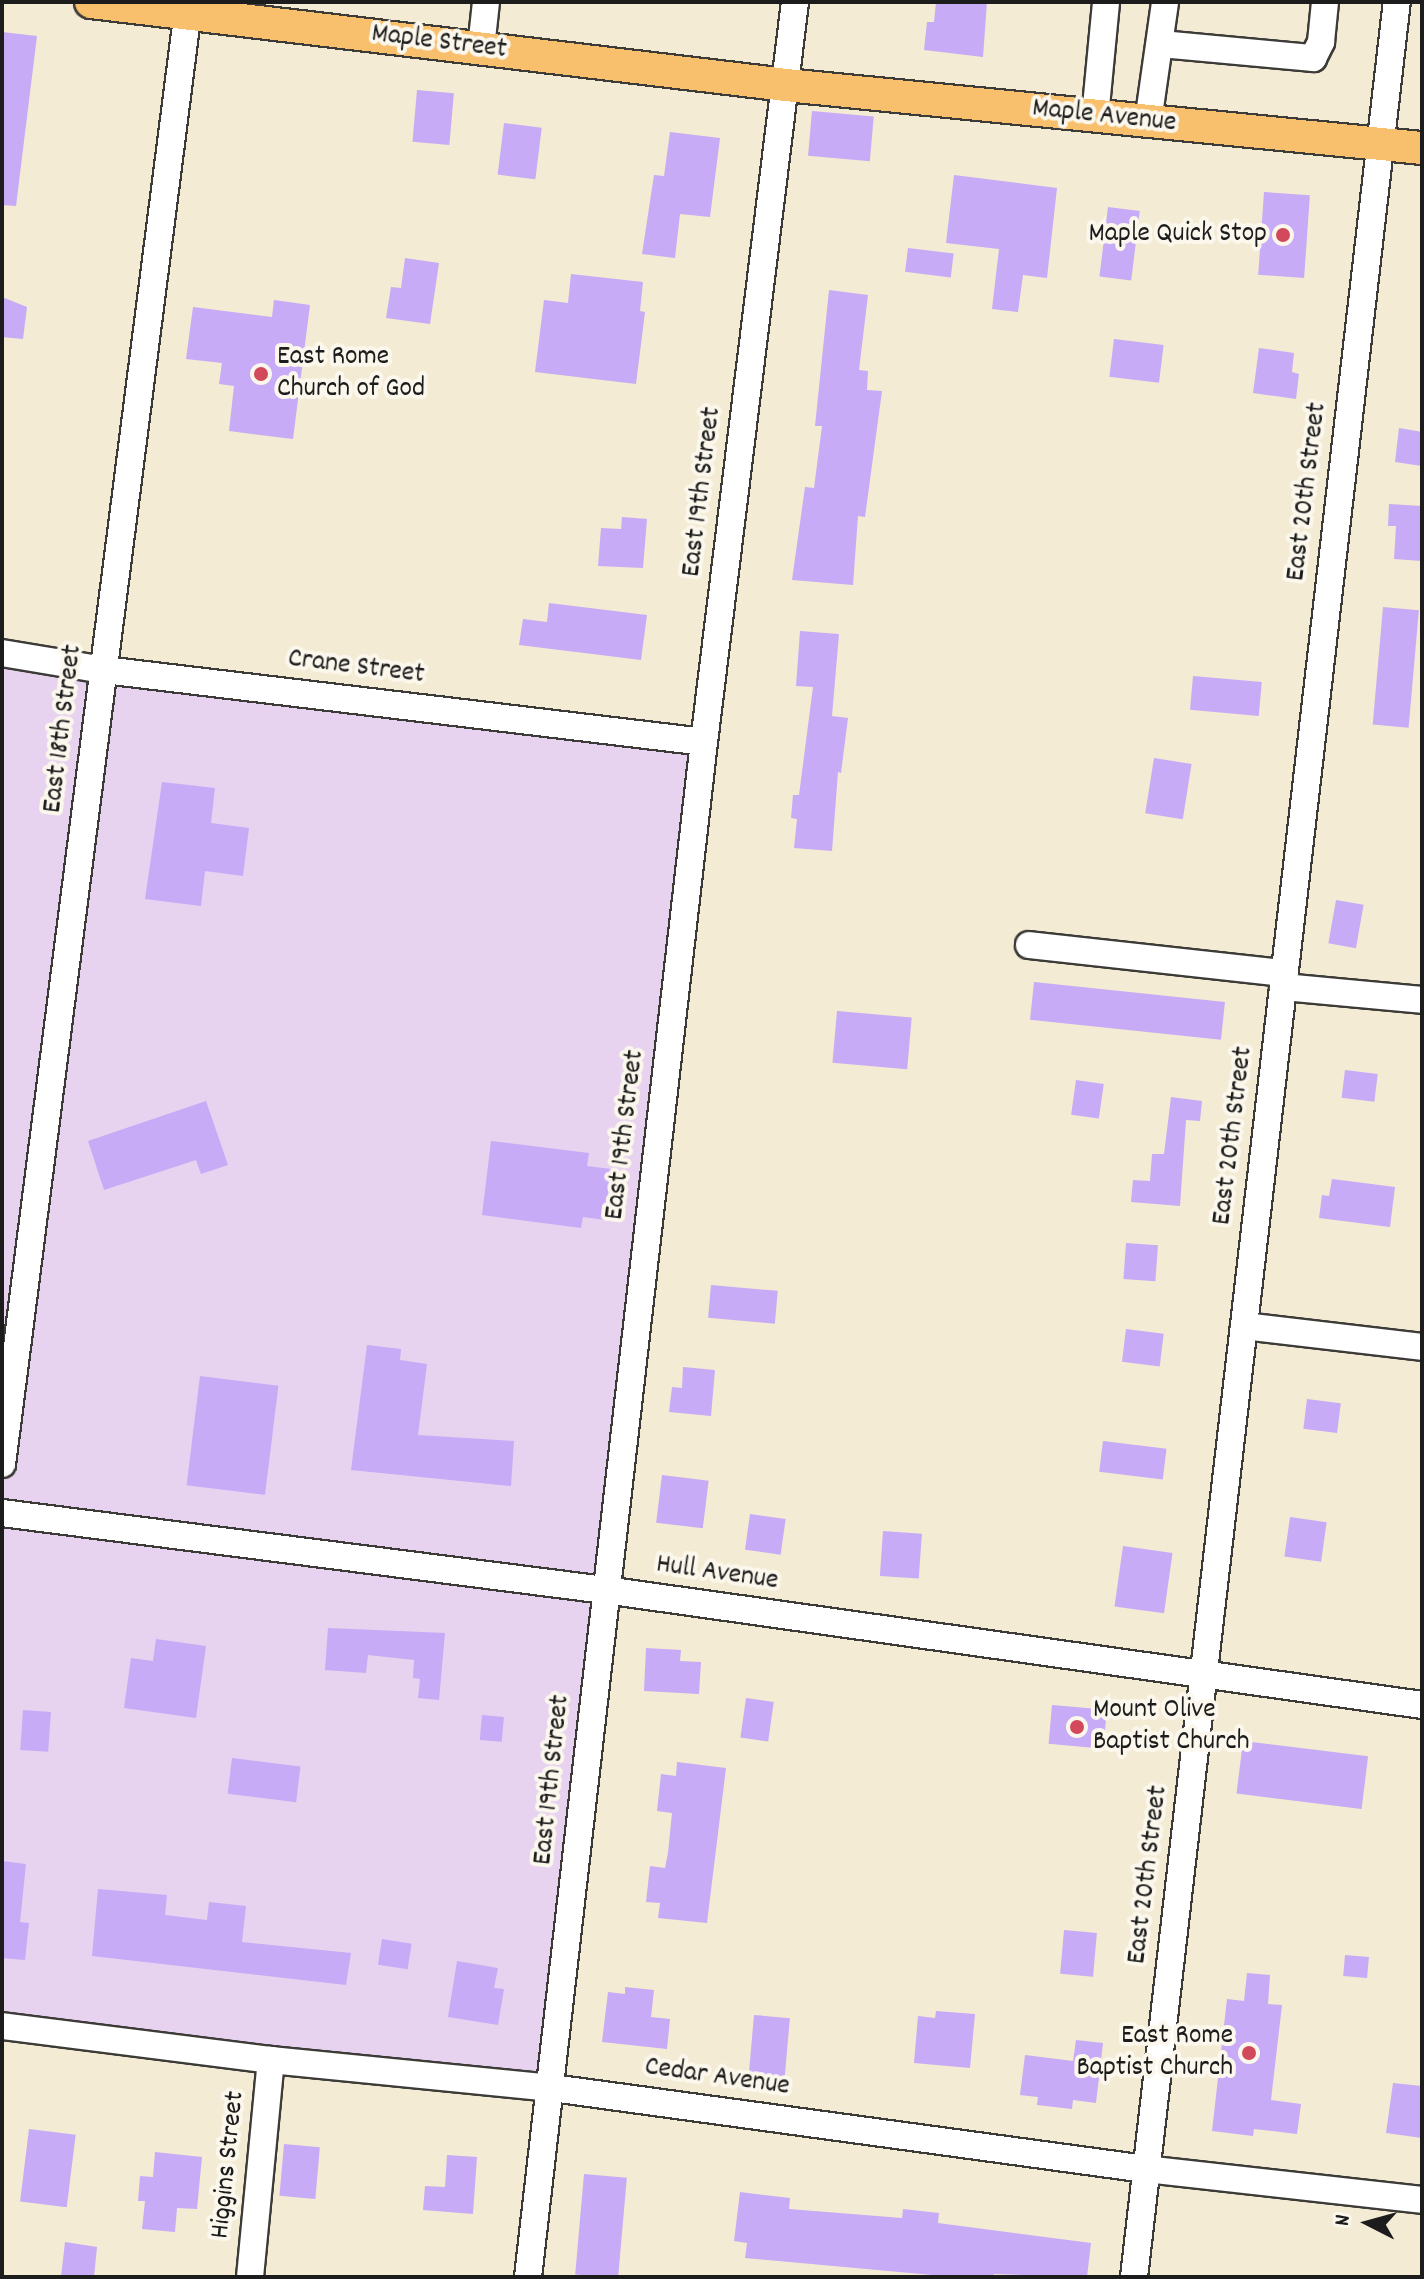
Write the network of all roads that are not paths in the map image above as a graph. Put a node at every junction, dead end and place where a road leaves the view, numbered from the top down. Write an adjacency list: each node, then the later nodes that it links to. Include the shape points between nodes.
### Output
1 (91, 2): 7 (main road, Maple Street)
2 (486, 2): 9 (street)
3 (795, 2): 10 (street, East 19th Street)
4 (1106, 2): 11 (street)
5 (1325, 2): 8 (street, via 1321,42 1313,58)
6 (1397, 2): 13 (street, East 20th Street)
7 (188, 8): 9 (main road, Maple Street); 16 (street, East 18th Street)
8 (1164, 22): 12 (street)
9 (481, 48): 10 (main road, Maple Street)
10 (786, 85): 11 (main road, Maple Avenue); 17 (street, East 19th Street)
11 (1095, 117): 12 (main road, Maple Avenue)
12 (1148, 122): 13 (main road, Maple Avenue)
13 (1380, 144): 14 (main road, Maple Avenue); 19 (street, East 20th Street)
14 (1422, 148)
15 (2, 653): 16 (street, Crane Street)
16 (104, 670): 17 (street, Crane Street); 23 (street, East 18th Street)
17 (704, 742): 25 (street, East 19th Street)
18 (1029, 945): 19 (street)
19 (1284, 980): 20 (street); 21 (street, East 20th Street)
20 (1422, 1000)
21 (1244, 1326): 22 (street); 26 (street, East 20th Street)
22 (1422, 1347)
23 (2, 1464)
24 (2, 1513): 25 (street, Hull Avenue)
25 (605, 1590): 26 (street, Hull Avenue); 30 (street, East 19th Street)
26 (1205, 1675): 27 (street, Hull Avenue); 31 (street, East 20th Street)
27 (1422, 1705)
28 (2, 2026): 29 (street, Cedar Avenue)
29 (271, 2060): 30 (street, Cedar Avenue); 33 (street, Higgins Street)
30 (552, 2088): 31 (street, Cedar Avenue); 34 (street, East 19th Street)
31 (1146, 2169): 32 (street, Cedar Avenue); 35 (street, East 20th Street)
32 (1422, 2200)
33 (250, 2277)
34 (528, 2277)
35 (1134, 2277)

